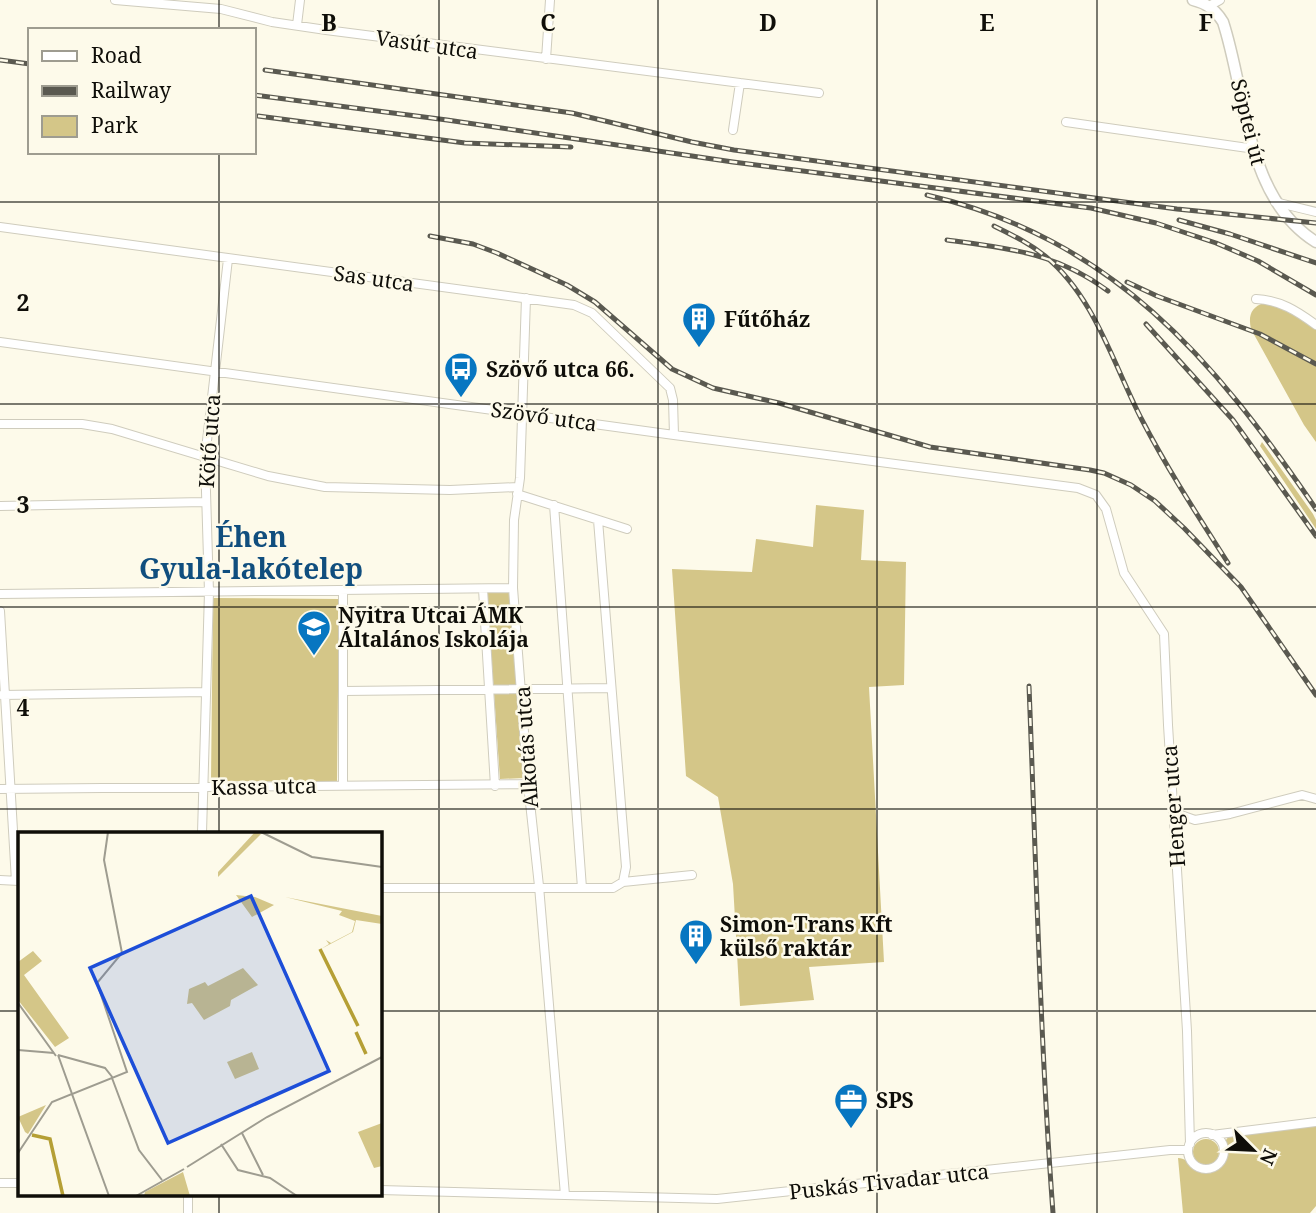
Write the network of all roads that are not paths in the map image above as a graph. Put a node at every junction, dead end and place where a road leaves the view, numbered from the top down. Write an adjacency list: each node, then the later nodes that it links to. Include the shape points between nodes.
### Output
1 (115, 0): 6 (street, Vasút utca)
2 (300, 0): 8 (street)
3 (550, 0): 9 (street)
4 (1193, 0): 7 (street)
5 (1220, 0): 7 (street)
6 (221, 5): 8 (street, Vasút utca)
7 (1209, 6): 14 (street, Söptei út, via 1218,13 1229,41)
8 (297, 26): 9 (street, Vasút utca)
9 (546, 59): 10 (street, Vasút utca)
10 (740, 83): 11 (street, Vasút utca); 13 (street)
11 (819, 93)
12 (1066, 122): 14 (street)
13 (733, 130)
14 (1255, 149): 15 (street, Söptei út)
15 (1275, 202): 16 (street); 18 (street, Söptei út)
16 (1316, 212)
17 (0, 226): 19 (street, Sas utca)
18 (1316, 242)
19 (229, 259): 20 (street, Sas utca); 24 (street, Kötő utca)
20 (526, 298): 25 (street, Alkotás utca); 27 (street, Sas utca, via 574,305 599,319 670,388)
21 (1256, 299): 22 (street, via 1291,307)
22 (1316, 325)
23 (0, 342): 24 (street, Szövő utca)
24 (214, 370): 25 (street, Szövő utca); 28 (street, Kötő utca)
25 (523, 413): 27 (street, Szövő utca); 29 (street, Alkotás utca)
26 (0, 424): 28 (street, via 104,427)
27 (674, 435): 30 (street, Szövő utca)
28 (205, 458): 29 (street, via 325,488); 31 (street, Kötő utca)
29 (517, 491): 32 (street); 36 (street, Alkotás utca)
30 (1088, 491): 56 (street, Henger utca, via 1106,509 1124,573 1164,634)
31 (204, 502): 33 (street); 39 (street, Kötő utca)
32 (554, 505): 34 (street); 42 (street)
33 (0, 506)
34 (598, 520): 35 (street); 43 (street)
35 (626, 529)
36 (513, 588): 37 (street); 45 (street, Alkotás utca)
37 (483, 589): 38 (street); 44 (street, Alkotás utca)
38 (343, 590): 39 (street); 46 (street)
39 (209, 592): 40 (street); 47 (street, Kötő utca)
40 (0, 594)
41 (0, 611): 48 (street)
42 (568, 688): 43 (street); 45 (street); 64 (street)
43 (611, 688): 61 (street, via 626,867)
44 (490, 689): 45 (street); 46 (street); 52 (street, Alkotás utca)
45 (521, 689): 49 (street, Alkotás utca)
46 (343, 691): 50 (street)
47 (206, 692): 48 (street); 51 (street, Kötő utca)
48 (2, 695): 54 (street)
49 (528, 784): 52 (street, Kassa utca); 62 (street, Alkotás utca)
50 (343, 785): 51 (street, Kassa utca); 52 (street, Kassa utca)
51 (204, 786): 54 (street, Kassa utca); 57 (street, Kötő utca)
52 (495, 786)
53 (0, 789): 54 (street, Kassa utca)
54 (11, 789): 60 (street)
55 (1316, 799): 56 (street, via 1302,795 1195,820 1181,815)
56 (1173, 805): 67 (street, Henger utca)
57 (202, 832)
58 (692, 874): 61 (street)
59 (0, 880): 60 (street)
60 (18, 881)
61 (623, 883): 64 (street, via 613,888)
62 (539, 886): 63 (street); 64 (street); 71 (street, Alkotás utca)
63 (382, 888)
64 (582, 888)
65 (1316, 1122): 66 (street, Puskás Tivadar utca)
66 (1212, 1135): 67 (street, Puskás Tivadar utca, via 1198,1136); 67 (street, via 1223,1151 1213,1167 1195,1165)
67 (1189, 1147): 71 (street, Puskás Tivadar utca, via 752,1196)
68 (0, 1183): 69 (street)
69 (18, 1183)
70 (382, 1190): 71 (street, Puskás Tivadar utca)
71 (565, 1195)

